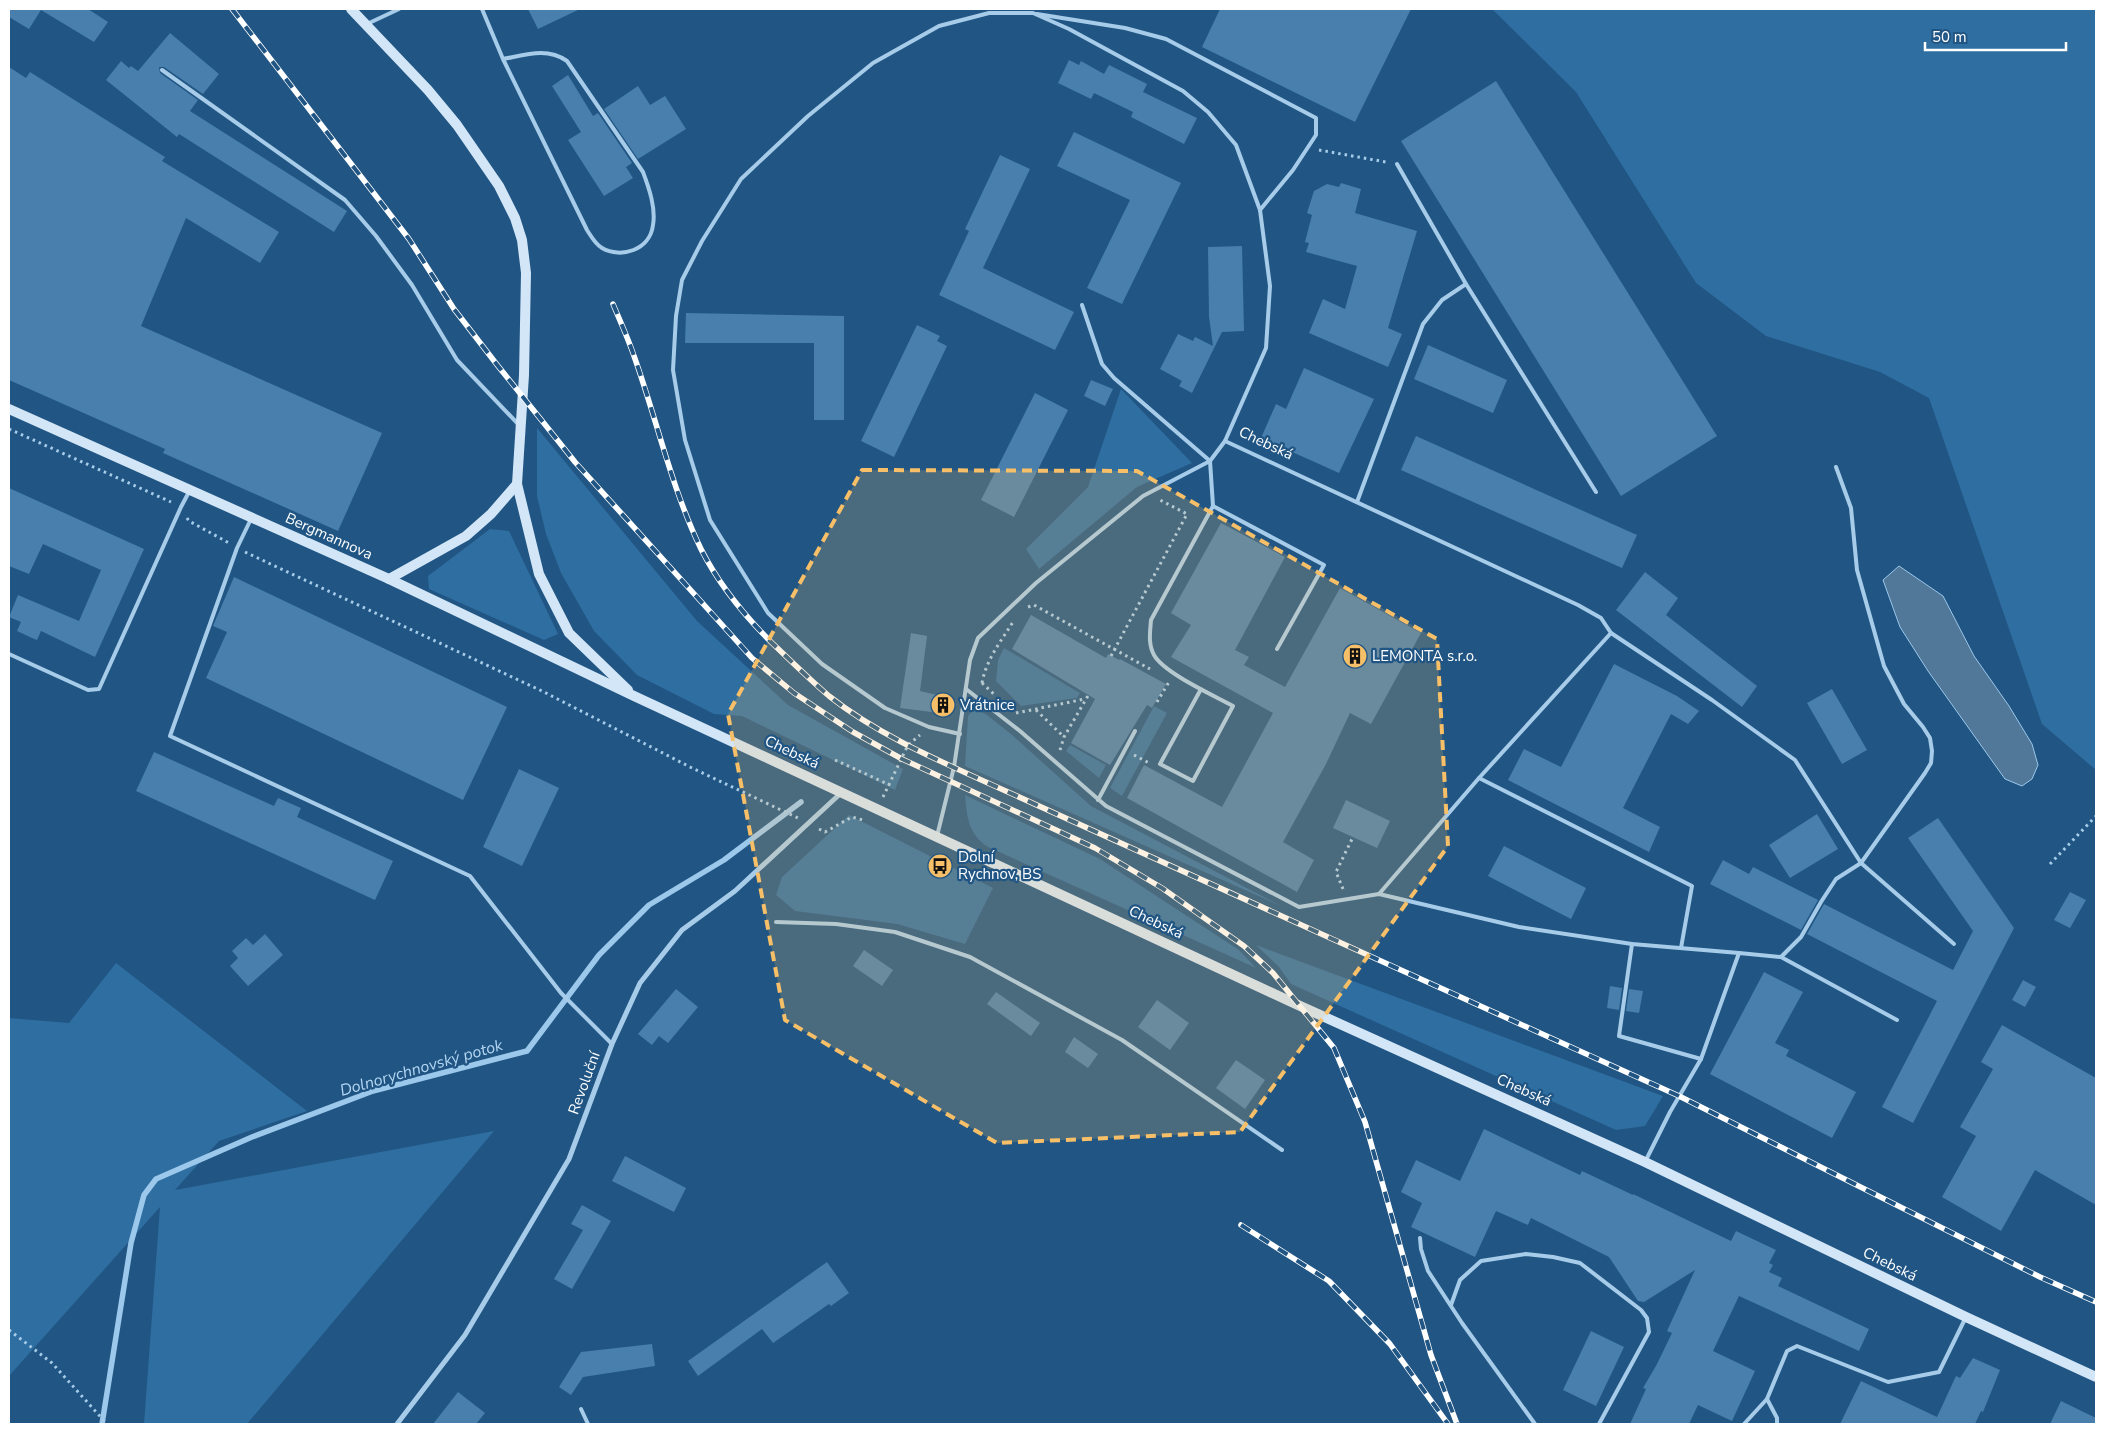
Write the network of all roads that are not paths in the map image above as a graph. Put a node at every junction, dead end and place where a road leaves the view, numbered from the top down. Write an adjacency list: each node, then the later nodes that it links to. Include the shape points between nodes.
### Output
1 (351, 9): 5 (street)
2 (399, 9): 5 (lane)
3 (482, 9): 6 (lane)
4 (1032, 13): 9 (lane, via 1070,29 1183,91 1208,112 1236,145); 9 (lane, via 1125,28 1166,39 1316,118 1316,135 1293,170); 31 (lane, via 989,13 939,26 873,63 808,116 741,179 682,280 676,316 673,370 685,440 710,520 768,614 822,664 884,708 929,727)
5 (365, 25): 13 (street, via 457,125 499,186 515,218 526,272)
6 (503, 59): 6 (lane, via 593,240 610,251 636,250 647,239 653,226 650,190 642,172 567,61 545,52)
7 (162, 70): 13 (lane, via 345,200 412,285 457,360)
8 (1397, 164): 10 (lane)
9 (1260, 210): 14 (lane, via 1270,286 1266,348)
10 (1466, 284): 19 (lane); 20 (lane, via 1442,300 1423,324)
11 (1082, 305): 15 (lane, via 1102,364)
12 (9, 409): 18 (street, Bergmannova)
13 (521, 426): 17 (street)
14 (1225, 441): 15 (lane, Chebská); 20 (lane, Chebská)
15 (1210, 461): 21 (lane); 28 (lane, Chebská, via 1148,494 1036,583 978,638 970,660)
16 (1836, 467): 36 (lane, via 1852,508 1857,570 1884,666 1904,704 1924,727 1932,751 1926,774)
17 (517, 484): 23 (street, via 466,536); 29 (street, via 539,574 569,633)
18 (190, 490): 22 (street, Bergmannova); 26 (lane, via 99,689 88,690)
19 (1596, 492)
20 (1357, 502): 24 (lane, Chebská, via 1578,605 1601,618)
21 (1213, 506): 25 (lane, via 1324,565); 27 (lane, via 1151,620 1150,635 1152,649 1162,665)
22 (252, 518): 23 (street, Bergmannova); 45 (lane, via 237,548 170,736 470,876 561,993)
23 (389, 579): 29 (street, Bergmannova)
24 (1611, 633): 32 (lane); 36 (lane, Chebská, via 1795,760)
25 (1277, 649)
26 (9, 654)
27 (1201, 688): 27 (lane, via 1233,706 1193,781 1160,764)
28 (966, 689): 31 (lane, Chebská); 34 (lane)
29 (634, 696): 33 (street, Chebská)
30 (1135, 731): 34 (lane)
31 (960, 734): 35 (lane, Chebská)
32 (1479, 778): 37 (lane); 41 (lane, via 1692,886)
33 (843, 792): 35 (street, Chebská); 45 (street, Revoluční, via 735,891 682,930 640,983)
34 (1098, 800): 37 (lane, via 1299,907)
35 (937, 836): 48 (street, Chebská, via 1298,1005)
36 (1860, 863): 40 (lane, Chebská); 43 (lane, via 1836,879 1801,937)
37 (1379, 894): 39 (lane, via 1519,927)
38 (776, 922): 47 (lane, via 836,924 895,932 970,957 1122,1040)
39 (1632, 944): 41 (lane); 46 (lane, via 1619,1036)
40 (1954, 944)
41 (1681, 948): 42 (lane)
42 (1739, 953): 43 (lane); 46 (lane)
43 (1781, 956): 44 (lane)
44 (1897, 1020)
45 (612, 1044): 55 (street, Revoluční, via 569,1159 465,1335)
46 (1701, 1059): 48 (lane)
47 (1282, 1150)
48 (1645, 1162): 51 (street, Chebská)
49 (1420, 1238): 50 (lane, via 1420,1249 1428,1271)
50 (1451, 1305): 57 (lane); 58 (lane, via 1460,1280 1481,1261 1526,1254 1554,1256 1580,1263 1641,1310 1647,1318 1649,1332)
51 (1966, 1317): 52 (street, Chebská); 53 (lane, via 1939,1372 1888,1382 1798,1346 1787,1351)
52 (2096, 1377)
53 (1767, 1400): 59 (lane); 60 (lane)
54 (581, 1409): 56 (lane)
55 (397, 1424)
56 (588, 1424)
57 (1535, 1424)
58 (1599, 1424)
59 (1744, 1424)
60 (1777, 1424)

